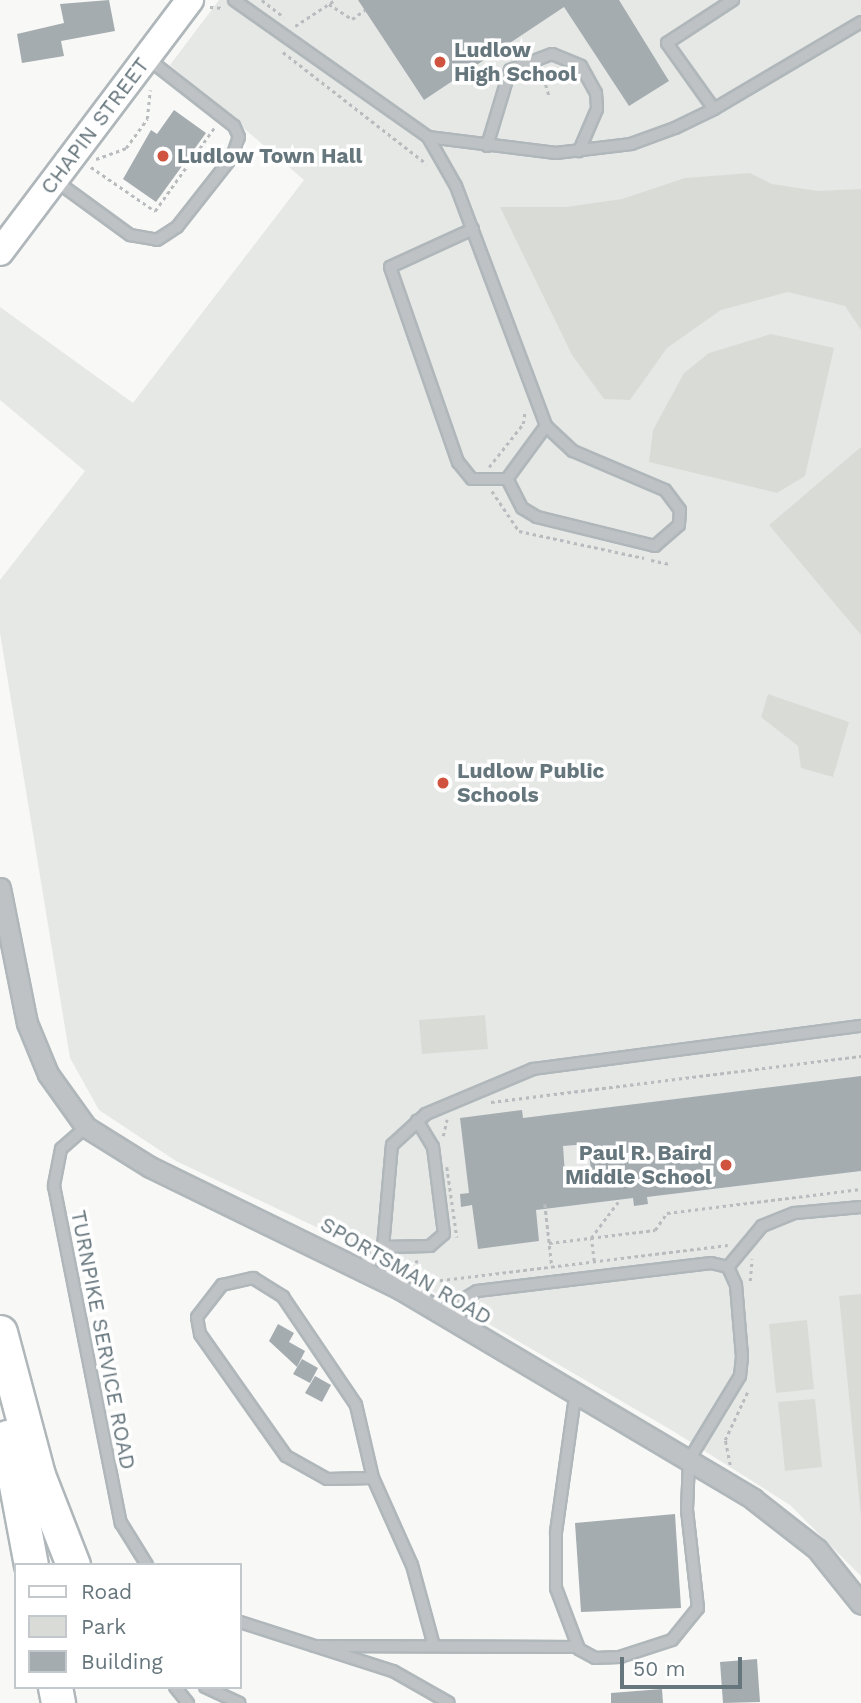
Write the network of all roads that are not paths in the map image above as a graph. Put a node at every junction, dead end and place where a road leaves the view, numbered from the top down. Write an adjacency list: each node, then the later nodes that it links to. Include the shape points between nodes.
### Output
1 (190, 0): 5 (main road, CHAPIN STREET)
2 (235, 0): 7 (lane)
3 (733, 0): 6 (lane, via 667,43)
4 (861, 22): 6 (lane, via 737,102)
5 (146, 58): 10 (main road, CHAPIN STREET); 10 (lane, via 234,126 239,137 232,157 177,226 157,240 130,235)
6 (714, 109): 9 (lane, via 631,144)
7 (428, 136): 8 (lane); 11 (lane)
8 (487, 146): 9 (lane); 9 (lane, via 501,83 537,54 568,58 590,79 597,109)
9 (579, 151)
10 (55, 179): 12 (main road, CHAPIN STREET)
11 (473, 229): 13 (lane); 14 (lane, via 390,267 457,462 472,479)
12 (0, 252)
13 (546, 426): 14 (lane); 14 (lane, via 573,451 674,497 680,510 672,536 655,546 537,517 522,508)
14 (507, 479)
15 (0, 888): 18 (street, SPORTSMAN ROAD, via 27,1023 48,1074)
16 (861, 1026): 17 (lane, via 533,1069)
17 (416, 1120): 20 (lane, via 403,1130 388,1161); 20 (lane, via 433,1147 444,1234 430,1246)
18 (86, 1127): 21 (street, SPORTSMAN ROAD, via 150,1167); 31 (lane, TURNPIKE SERVICE ROAD, via 61,1149 54,1186 115,1499 121,1523)
19 (861, 1207): 22 (lane, via 795,1213 762,1226)
20 (383, 1247): 21 (lane)
21 (361, 1267): 23 (street, SPORTSMAN ROAD)
22 (728, 1267): 23 (lane, via 711,1263 477,1292); 27 (lane, via 736,1285 740,1376)
23 (439, 1314): 25 (street, SPORTSMAN ROAD)
24 (0, 1332): 30 (highway, via 38,1475)
25 (575, 1396): 27 (street, SPORTSMAN ROAD); 36 (lane, via 554,1559 556,1588)
26 (0, 1402): 29 (highway)
27 (689, 1460): 32 (street, SPORTSMAN ROAD, via 817,1549); 36 (lane, via 687,1510 698,1608 672,1640 620,1657 595,1658)
28 (373, 1478): 28 (lane, via 356,1405 284,1297 253,1279 222,1285 197,1317 200,1334 286,1456 327,1479); 35 (lane, via 412,1565)
29 (31, 1563)
30 (72, 1563)
31 (146, 1563)
32 (861, 1604)
33 (242, 1623): 34 (lane)
34 (314, 1646): 35 (lane); 41 (lane, via 419,1682)
35 (433, 1646): 36 (lane)
36 (578, 1647)
37 (177, 1689): 39 (lane)
38 (209, 1689): 40 (lane)
39 (188, 1703)
40 (239, 1703)
41 (449, 1703)

